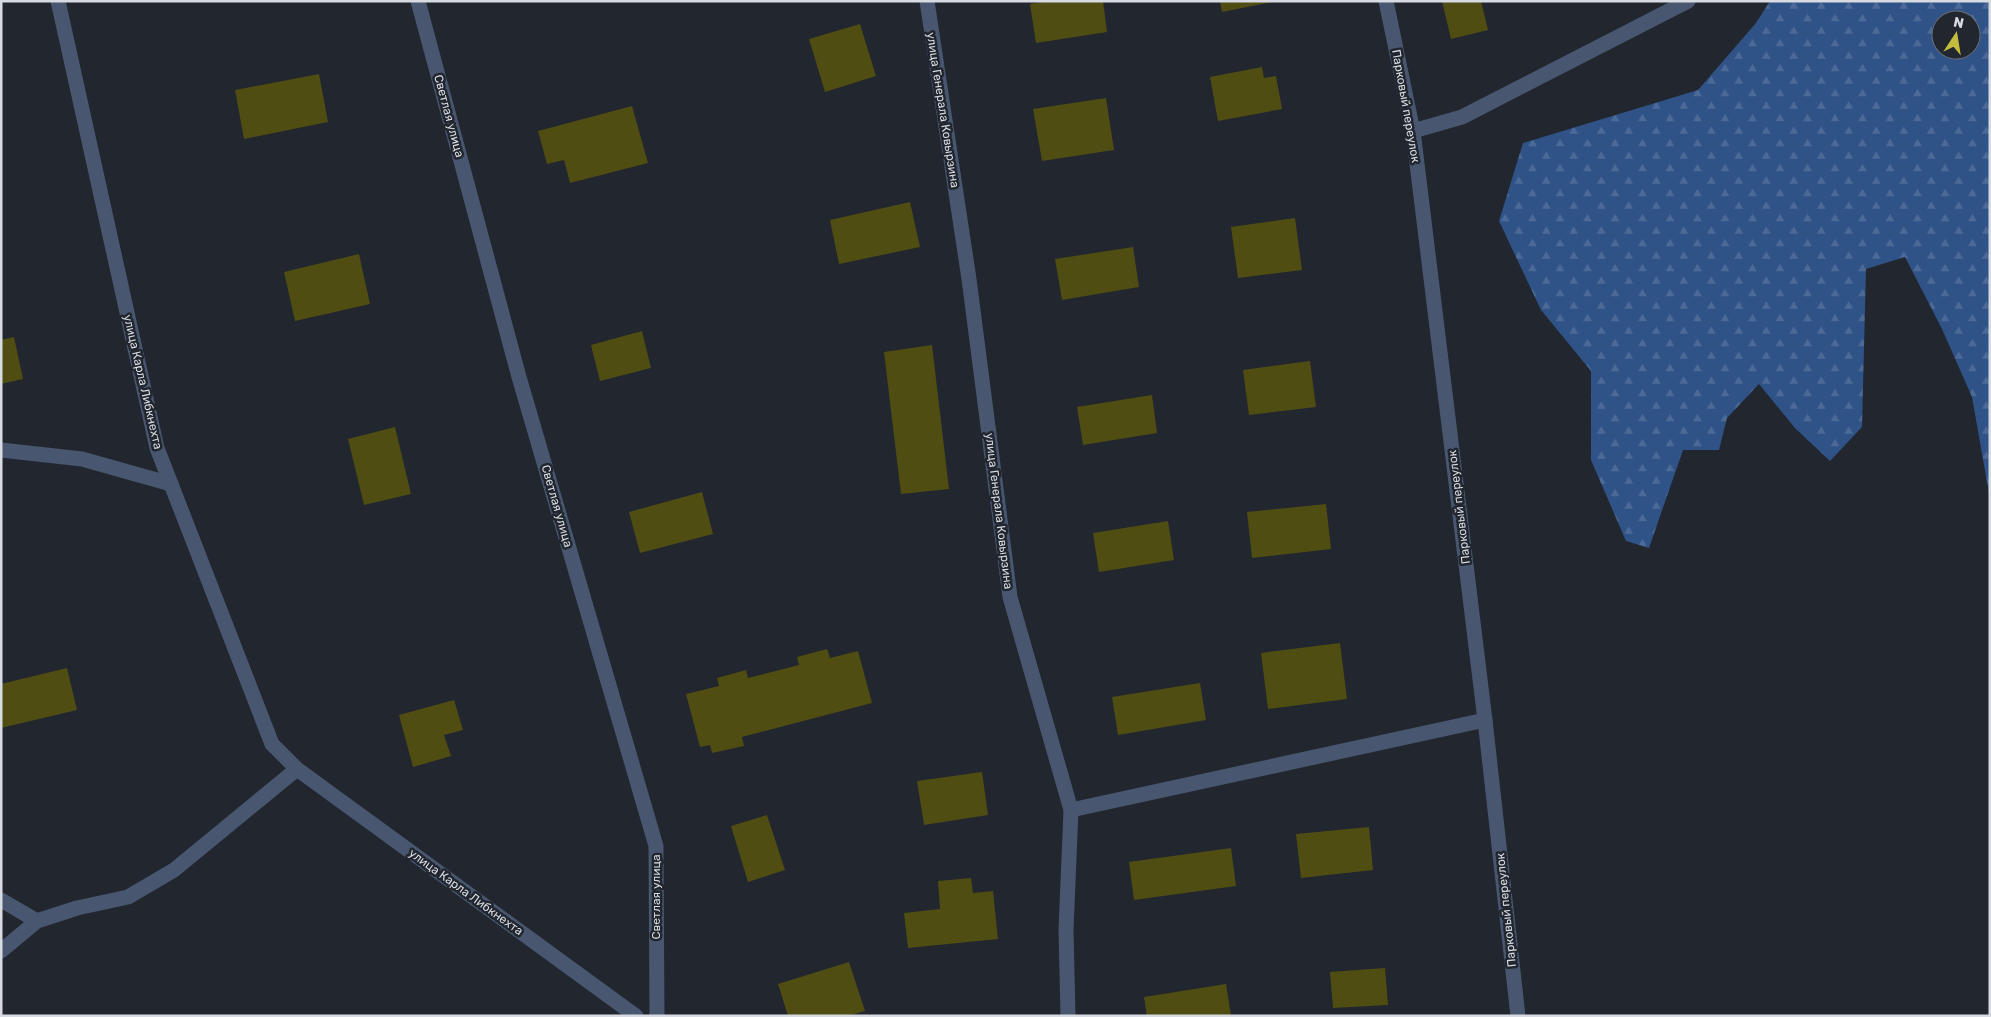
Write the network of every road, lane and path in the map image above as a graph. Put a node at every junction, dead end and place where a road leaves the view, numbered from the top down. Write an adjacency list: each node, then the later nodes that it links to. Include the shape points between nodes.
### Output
1 (58, 1): 8 (street, улица Карла Либкнехта, via 157,448)
2 (418, 1): 16 (street, Светлая улица, via 520,377 656,846)
3 (927, 1): 11 (street, улица Генерала Ковырзина, via 969,279 1010,597)
4 (1386, 1): 6 (street, Парковый переулок)
5 (1688, 1): 6 (street, via 1462,117)
6 (1413, 131): 9 (street, Парковый переулок)
7 (1, 450): 8 (street, via 82,458)
8 (171, 484): 10 (street, улица Карла Либкнехта, via 272,744)
9 (1484, 720): 11 (street); 18 (street, Парковый переулок)
10 (297, 769): 13 (street, via 166,875 128,897); 15 (street, улица Карла Либкнехта)
11 (1071, 810): 17 (street, улица Генерала Ковырзина, via 1066,930)
12 (1, 900): 13 (street)
13 (37, 921): 14 (street)
14 (1, 951)
15 (636, 1016)
16 (657, 1016)
17 (1068, 1016)
18 (1518, 1016)

